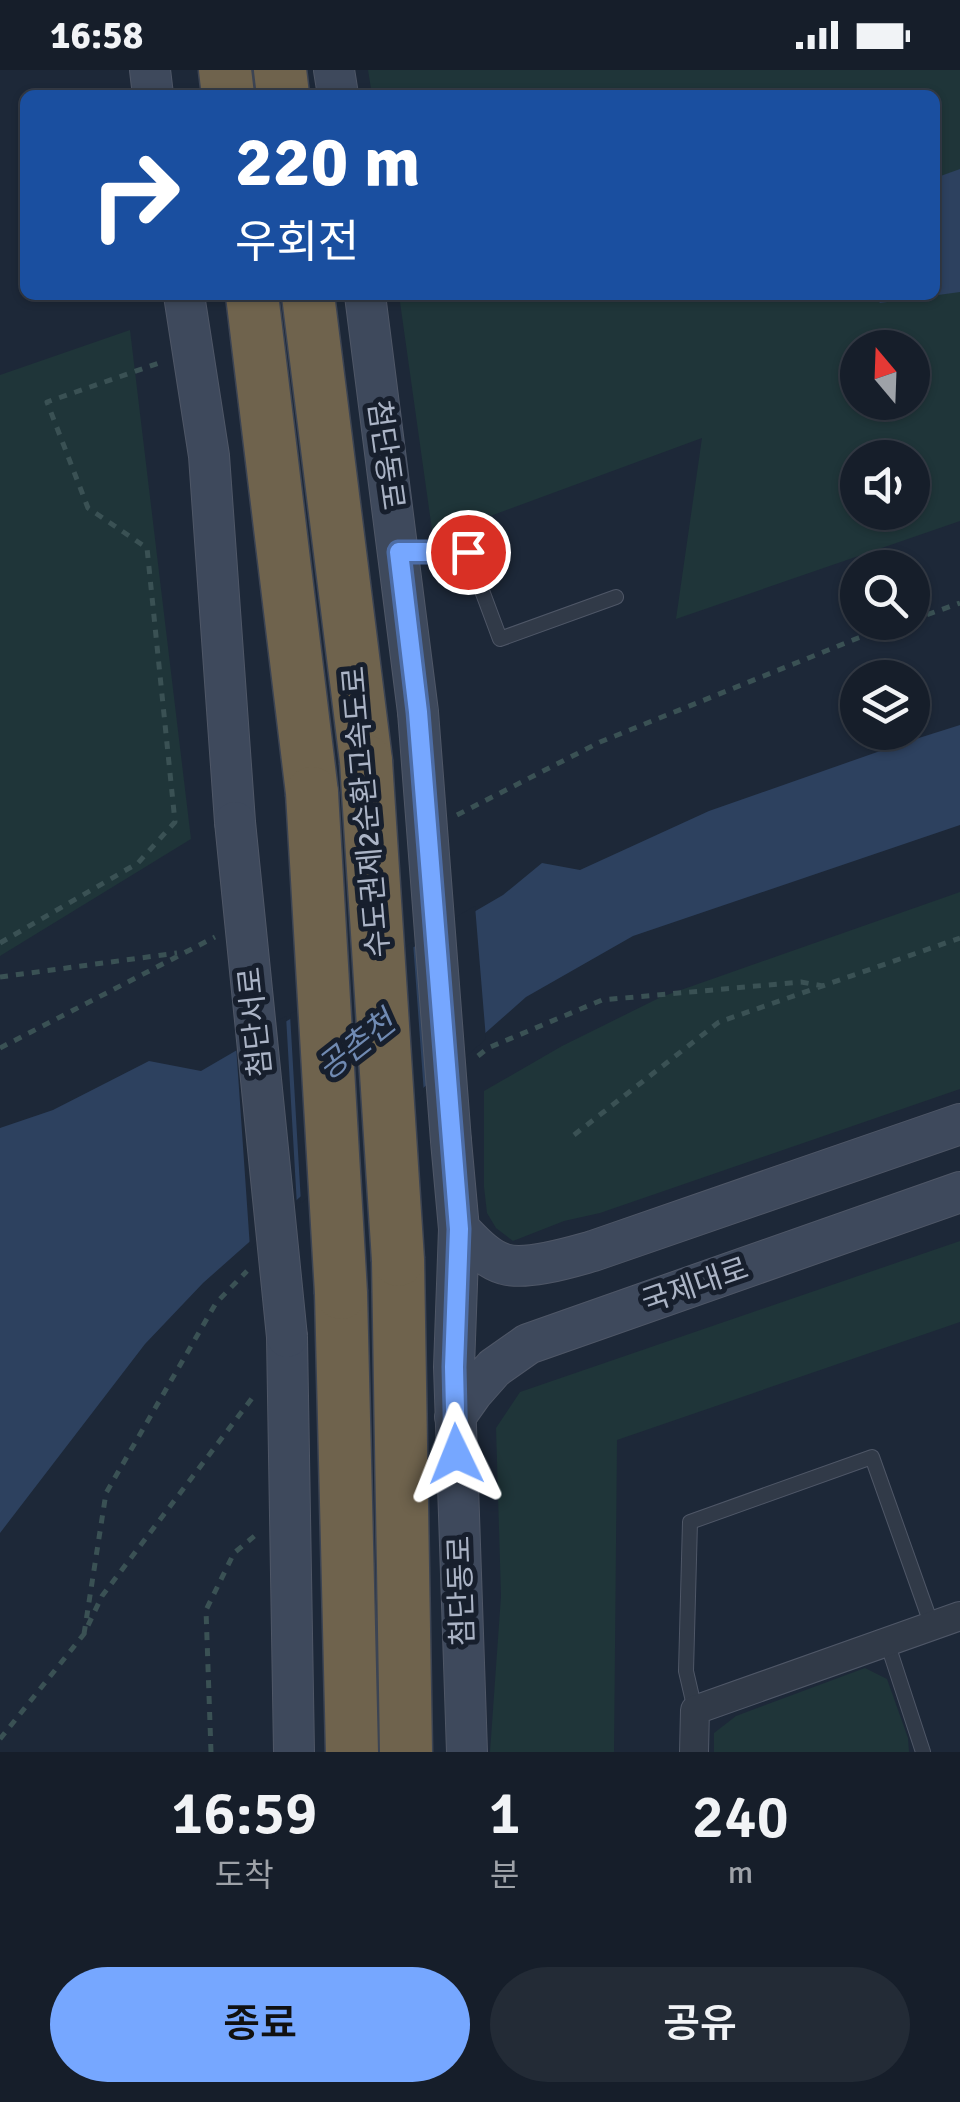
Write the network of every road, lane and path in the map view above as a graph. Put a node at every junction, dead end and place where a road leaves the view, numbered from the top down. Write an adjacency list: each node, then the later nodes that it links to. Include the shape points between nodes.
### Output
1 (185, 300): 5 (main road, 첨단서로)
2 (253, 300): 36 (highway, 수도권제2순환고속도로, bridge, via 312,793 341,1293)
3 (309, 300): 37 (highway, 수도권제2순환고속도로, bridge, via 366,762 398,1260)
4 (365, 300): 6 (main road, 첨단동로)
5 (193, 351): 14 (path, via 47,402 88,508 148,548 176,822 138,863); 26 (main road, 첨단서로, bridge, via 209,456 235,822)
6 (399, 552): 7 (lane, via 468,552 500,640); 24 (main road, 첨단동로, bridge)
7 (616, 597)
8 (960, 603): 9 (path)
9 (930, 614)
10 (856, 640): 11 (path, via 600,742)
11 (444, 821)
12 (219, 934): 15 (path)
13 (960, 938): 18 (path)
14 (0, 943)
15 (185, 952): 16 (path); 19 (path)
16 (0, 976)
17 (800, 982): 18 (path)
18 (823, 986): 21 (path, via 719,1022)
19 (0, 1048)
20 (960, 1124): 23 (main road)
21 (574, 1136)
22 (960, 1192): 25 (main road, 국제대로)
23 (663, 1226): 24 (main road, via 544,1264 510,1265 480,1250); 25 (main road, via 638,1248 630,1272 647,1290)
24 (459, 1229): 27 (main road, 첨단동로)
25 (690, 1286): 27 (main road, 국제대로, via 528,1344 494,1368)
26 (288, 1345): 28 (main road, 첨단서로); 33 (path, via 102,1596 84,1634)
27 (455, 1417): 38 (main road, 첨단동로)
28 (288, 1508): 34 (path, via 234,1552 206,1610); 35 (main road, 첨단서로)
29 (960, 1616): 30 (street)
30 (932, 1626): 31 (street); 32 (lane, via 872,1457 690,1522 686,1671)
31 (887, 1642): 32 (street); 40 (lane)
32 (695, 1710): 39 (street)
33 (0, 1740)
34 (211, 1752)
35 (294, 1752)
36 (352, 1752)
37 (406, 1752)
38 (467, 1752)
39 (694, 1752)
40 (923, 1752)

